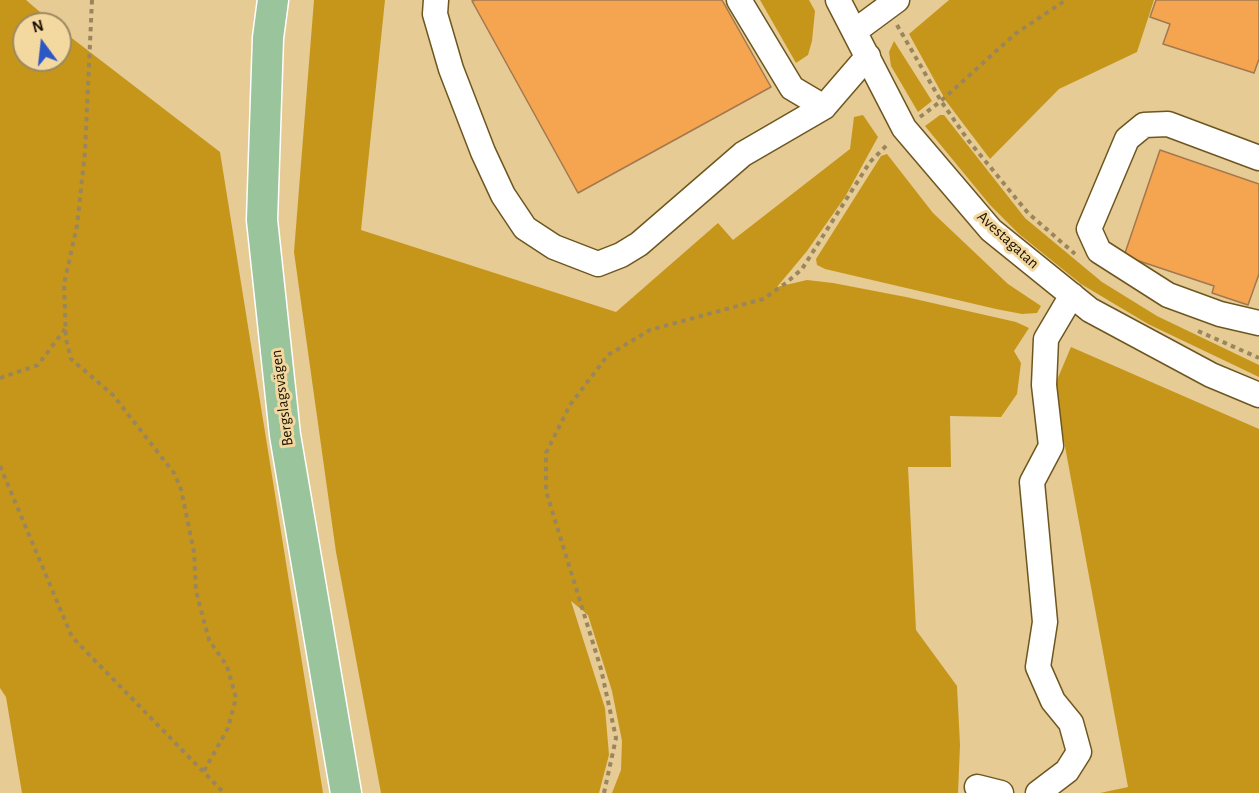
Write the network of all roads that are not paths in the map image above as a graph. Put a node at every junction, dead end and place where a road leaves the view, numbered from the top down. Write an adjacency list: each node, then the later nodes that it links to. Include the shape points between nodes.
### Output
1 (273, 0): 14 (main road, Bergslagsvägen, via 268,38 262,220 285,435)
2 (436, 0): 8 (street, via 435,14 451,69 503,195 525,228 554,247 598,264 639,244 743,154)
3 (739, 0): 8 (street, via 792,88)
4 (838, 0): 6 (street, Avestagatan)
5 (892, 3): 6 (street)
6 (855, 31): 7 (street, Avestagatan)
7 (868, 56): 8 (street); 10 (street, Avestagatan, via 904,128 991,230)
8 (824, 107)
9 (1259, 158): 11 (street, via 1168,124 1144,125 1127,139 1089,229 1099,251 1168,295)
10 (1072, 295): 12 (street, Avestagatan, via 1090,310); 16 (street, via 1046,339 1044,385 1051,446 1032,482 1045,622 1038,667 1053,701 1071,723 1079,752 1067,771)
11 (1259, 323)
12 (1259, 395)
13 (977, 787): 15 (street)
14 (346, 793)
15 (1001, 793)
16 (1038, 793)

